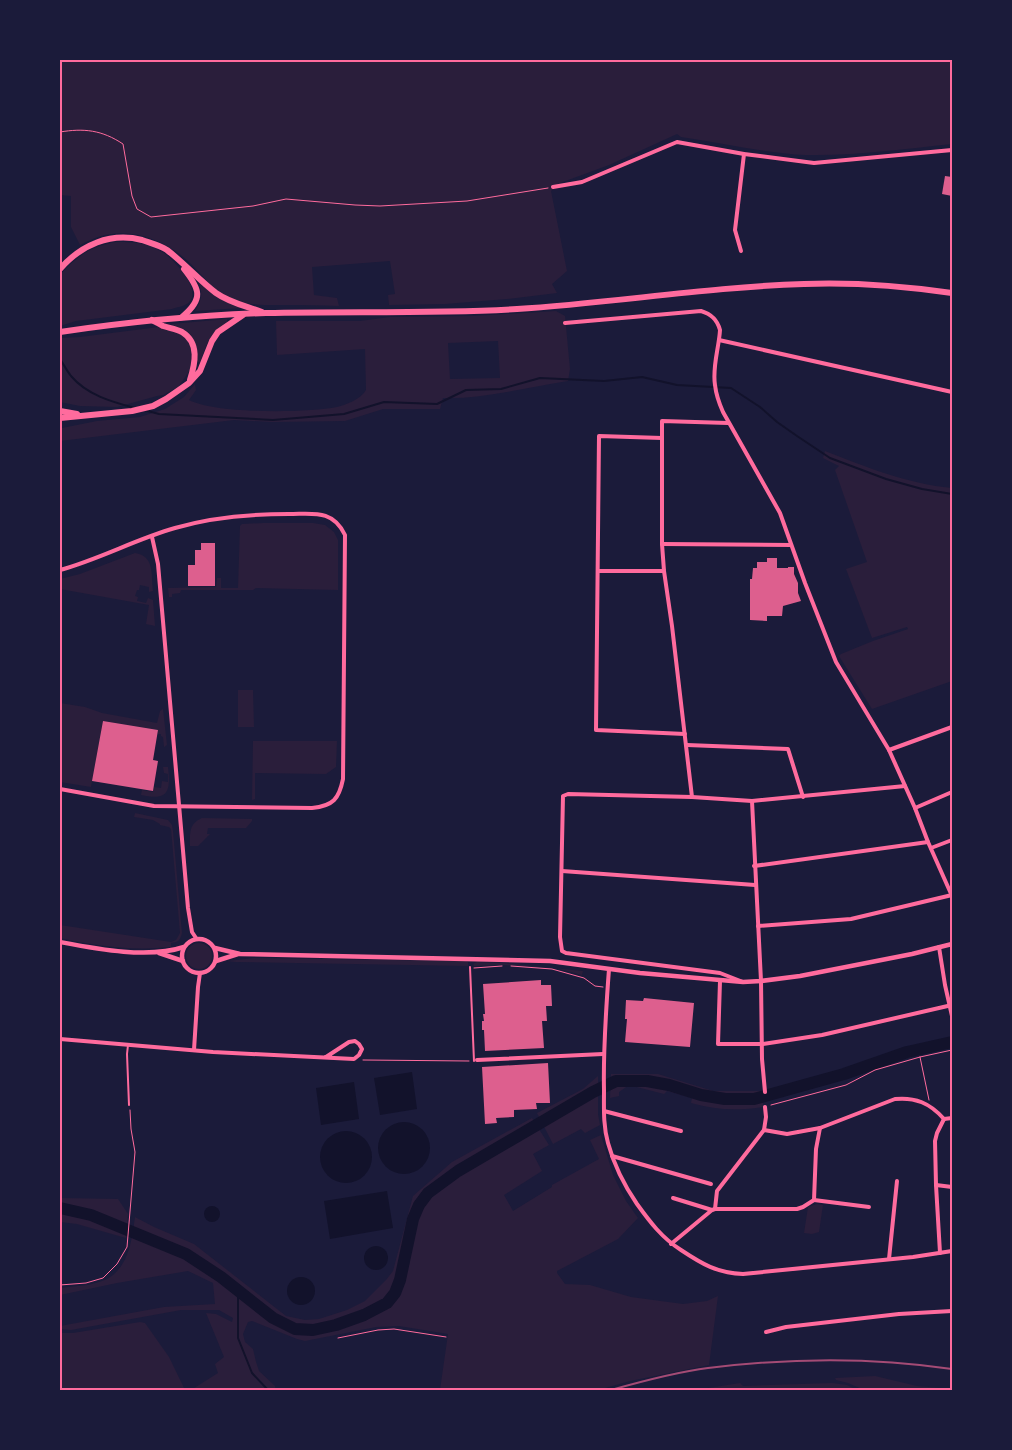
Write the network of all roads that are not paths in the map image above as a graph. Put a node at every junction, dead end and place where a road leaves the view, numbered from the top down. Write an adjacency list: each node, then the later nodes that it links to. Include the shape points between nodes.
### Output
1 (952, 150): 2 (street, via 814,163)
2 (744, 154): 3 (street, via 677,142 582,182); 4 (street, via 735,230)
3 (553, 188)
4 (741, 251)
5 (176, 258): 6 (highway, via 151,243 115,238 82,249); 8 (highway, via 217,293); 10 (highway, via 192,279 198,296 194,306)
6 (60, 269)
7 (952, 292): 8 (highway, via 873,285 805,284 467,312)
8 (264, 313): 9 (highway)
9 (244, 314): 10 (highway); 15 (highway, via 218,332 200,371)
10 (181, 317): 11 (highway)
11 (152, 320): 13 (highway); 15 (highway, via 183,332 190,339 196,362)
12 (565, 323): 14 (street, via 701,312 709,314 718,323)
13 (60, 332)
14 (719, 340): 16 (street); 20 (street, via 714,383)
15 (189, 383): 18 (highway, via 160,403 138,410)
16 (952, 392)
17 (60, 411): 18 (highway)
18 (83, 415): 19 (highway)
19 (60, 418)
20 (728, 423): 21 (street, via 662,421); 24 (street, via 777,507)
21 (662, 438): 23 (street); 26 (street, via 598,436)
22 (152, 537): 25 (street, via 90,562); 38 (street, via 158,564); 38 (street, via 180,527 236,516 274,514 320,514 334,520 345,535 343,779 339,794 328,805 312,808)
23 (662, 544): 24 (street); 27 (street)
24 (791, 545): 31 (street, via 836,662)
25 (60, 570)
26 (598, 571): 27 (street); 29 (street, via 596,730)
27 (664, 571): 29 (street)
28 (952, 728): 31 (street)
29 (685, 734): 30 (street)
30 (687, 745): 35 (street, via 788,749); 36 (street)
31 (889, 750): 32 (street)
32 (905, 786): 35 (street); 39 (street)
33 (60, 789): 38 (street, via 154,806)
34 (952, 792): 39 (street)
35 (803, 796): 37 (street)
36 (692, 797): 37 (street); 44 (street, via 563,796)
37 (752, 802): 43 (street)
38 (178, 806): 48 (street, via 188,908)
39 (915, 808): 41 (street)
40 (952, 840): 42 (street)
41 (928, 842): 42 (street); 43 (street)
42 (931, 848): 46 (street)
43 (754, 866): 45 (street)
44 (562, 871): 45 (street); 62 (street, via 562,951 720,973)
45 (755, 885): 47 (street)
46 (952, 896): 47 (street, via 851,919)
47 (758, 926): 63 (street)
48 (196, 938): 51 (street); 53 (street, via 207,940)
49 (60, 942): 54 (street)
50 (952, 944): 52 (street)
51 (184, 947): 54 (street); 57 (street)
52 (939, 947): 63 (street); 64 (street)
53 (215, 948): 55 (street); 56 (street)
54 (158, 953): 57 (street)
55 (240, 954): 56 (street); 59 (street, via 542,961)
56 (216, 961): 60 (street, via 207,971)
57 (183, 962): 60 (street, via 193,972)
58 (470, 967): 72 (lane)
59 (609, 969): 61 (street); 70 (street)
60 (200, 973): 69 (street)
61 (720, 981): 62 (street); 67 (street, via 718,1044)
62 (743, 982): 63 (street)
63 (761, 982): 67 (street)
64 (951, 1006): 65 (street); 67 (street)
65 (952, 1016)
66 (60, 1039): 68 (street)
67 (763, 1044): 73 (street)
68 (128, 1045): 69 (street); 74 (lane)
69 (194, 1050): 71 (street)
70 (603, 1054): 72 (street); 76 (street)
71 (326, 1057): 71 (street, via 354,1059 362,1049 354,1041 349,1042)
72 (476, 1061)
73 (764, 1092)
74 (129, 1104)
75 (765, 1107): 80 (street)
76 (604, 1112): 81 (street); 82 (street)
77 (952, 1118): 78 (street)
78 (944, 1119): 79 (street, via 930,1105 912,1099 894,1099); 85 (street, via 935,1141)
79 (820, 1128): 80 (street, via 787,1134); 88 (street)
80 (764, 1130): 90 (street, via 720,1186)
81 (681, 1131)
82 (612, 1156): 84 (street); 91 (street, via 627,1189)
83 (897, 1181): 94 (street)
84 (711, 1184)
85 (936, 1185): 86 (street); 93 (street)
86 (952, 1187)
87 (673, 1198): 90 (street)
88 (814, 1200): 89 (street); 90 (street, via 796,1209)
89 (869, 1207)
90 (714, 1209): 91 (street)
91 (670, 1244): 94 (street, via 713,1269 729,1274)
92 (952, 1251): 93 (street)
93 (940, 1253): 94 (street)
94 (889, 1259)
95 (952, 1311): 96 (street, via 872,1317)
96 (766, 1332)

